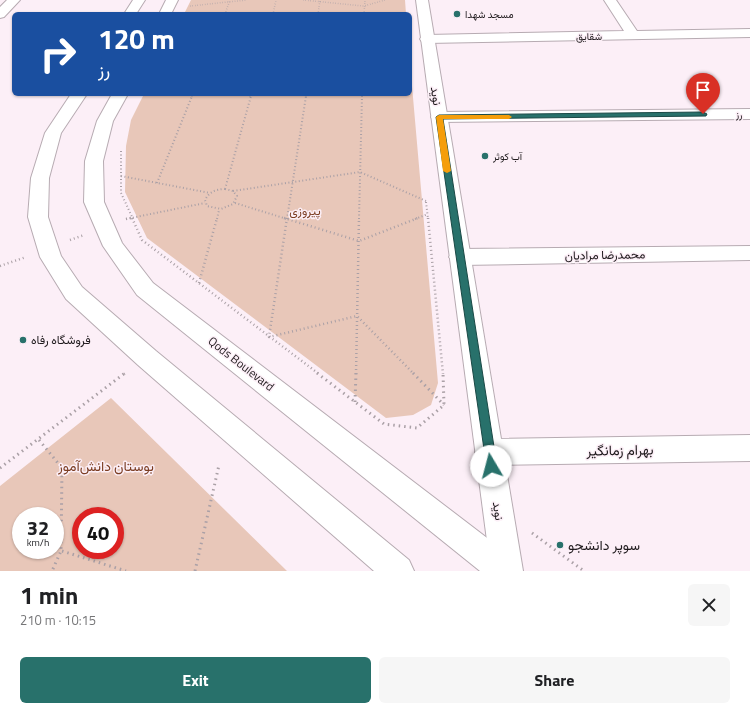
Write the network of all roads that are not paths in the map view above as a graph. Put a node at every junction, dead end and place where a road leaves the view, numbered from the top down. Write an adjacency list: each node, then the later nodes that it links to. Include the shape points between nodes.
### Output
1 (14, 0): 8 (street)
2 (139, 0): 6 (street)
3 (172, 0): 7 (street)
4 (422, 0): 11 (street, نوید)
5 (610, 0): 10 (street)
6 (131, 12)
7 (166, 12)
8 (0, 14)
9 (750, 33): 10 (street, شقایق)
10 (633, 35): 11 (street, شقایق)
11 (428, 39): 15 (street, نوید)
12 (77, 96): 20 (street, via 53,133 40,178 38,217 50,257 74,293)
13 (119, 96): 21 (street, Qods Boulevard, via 105,120 94,161 94,202 113,246 145,289)
14 (750, 114): 15 (street, رز)
15 (439, 117): 17 (street, نوید)
16 (750, 253): 17 (street, محمدرضا مرادیان)
17 (460, 257): 19 (street, نوید)
18 (750, 448): 19 (street, بهرام زمانگیر)
19 (489, 452): 21 (street, نوید)
20 (398, 571)
21 (506, 571)

